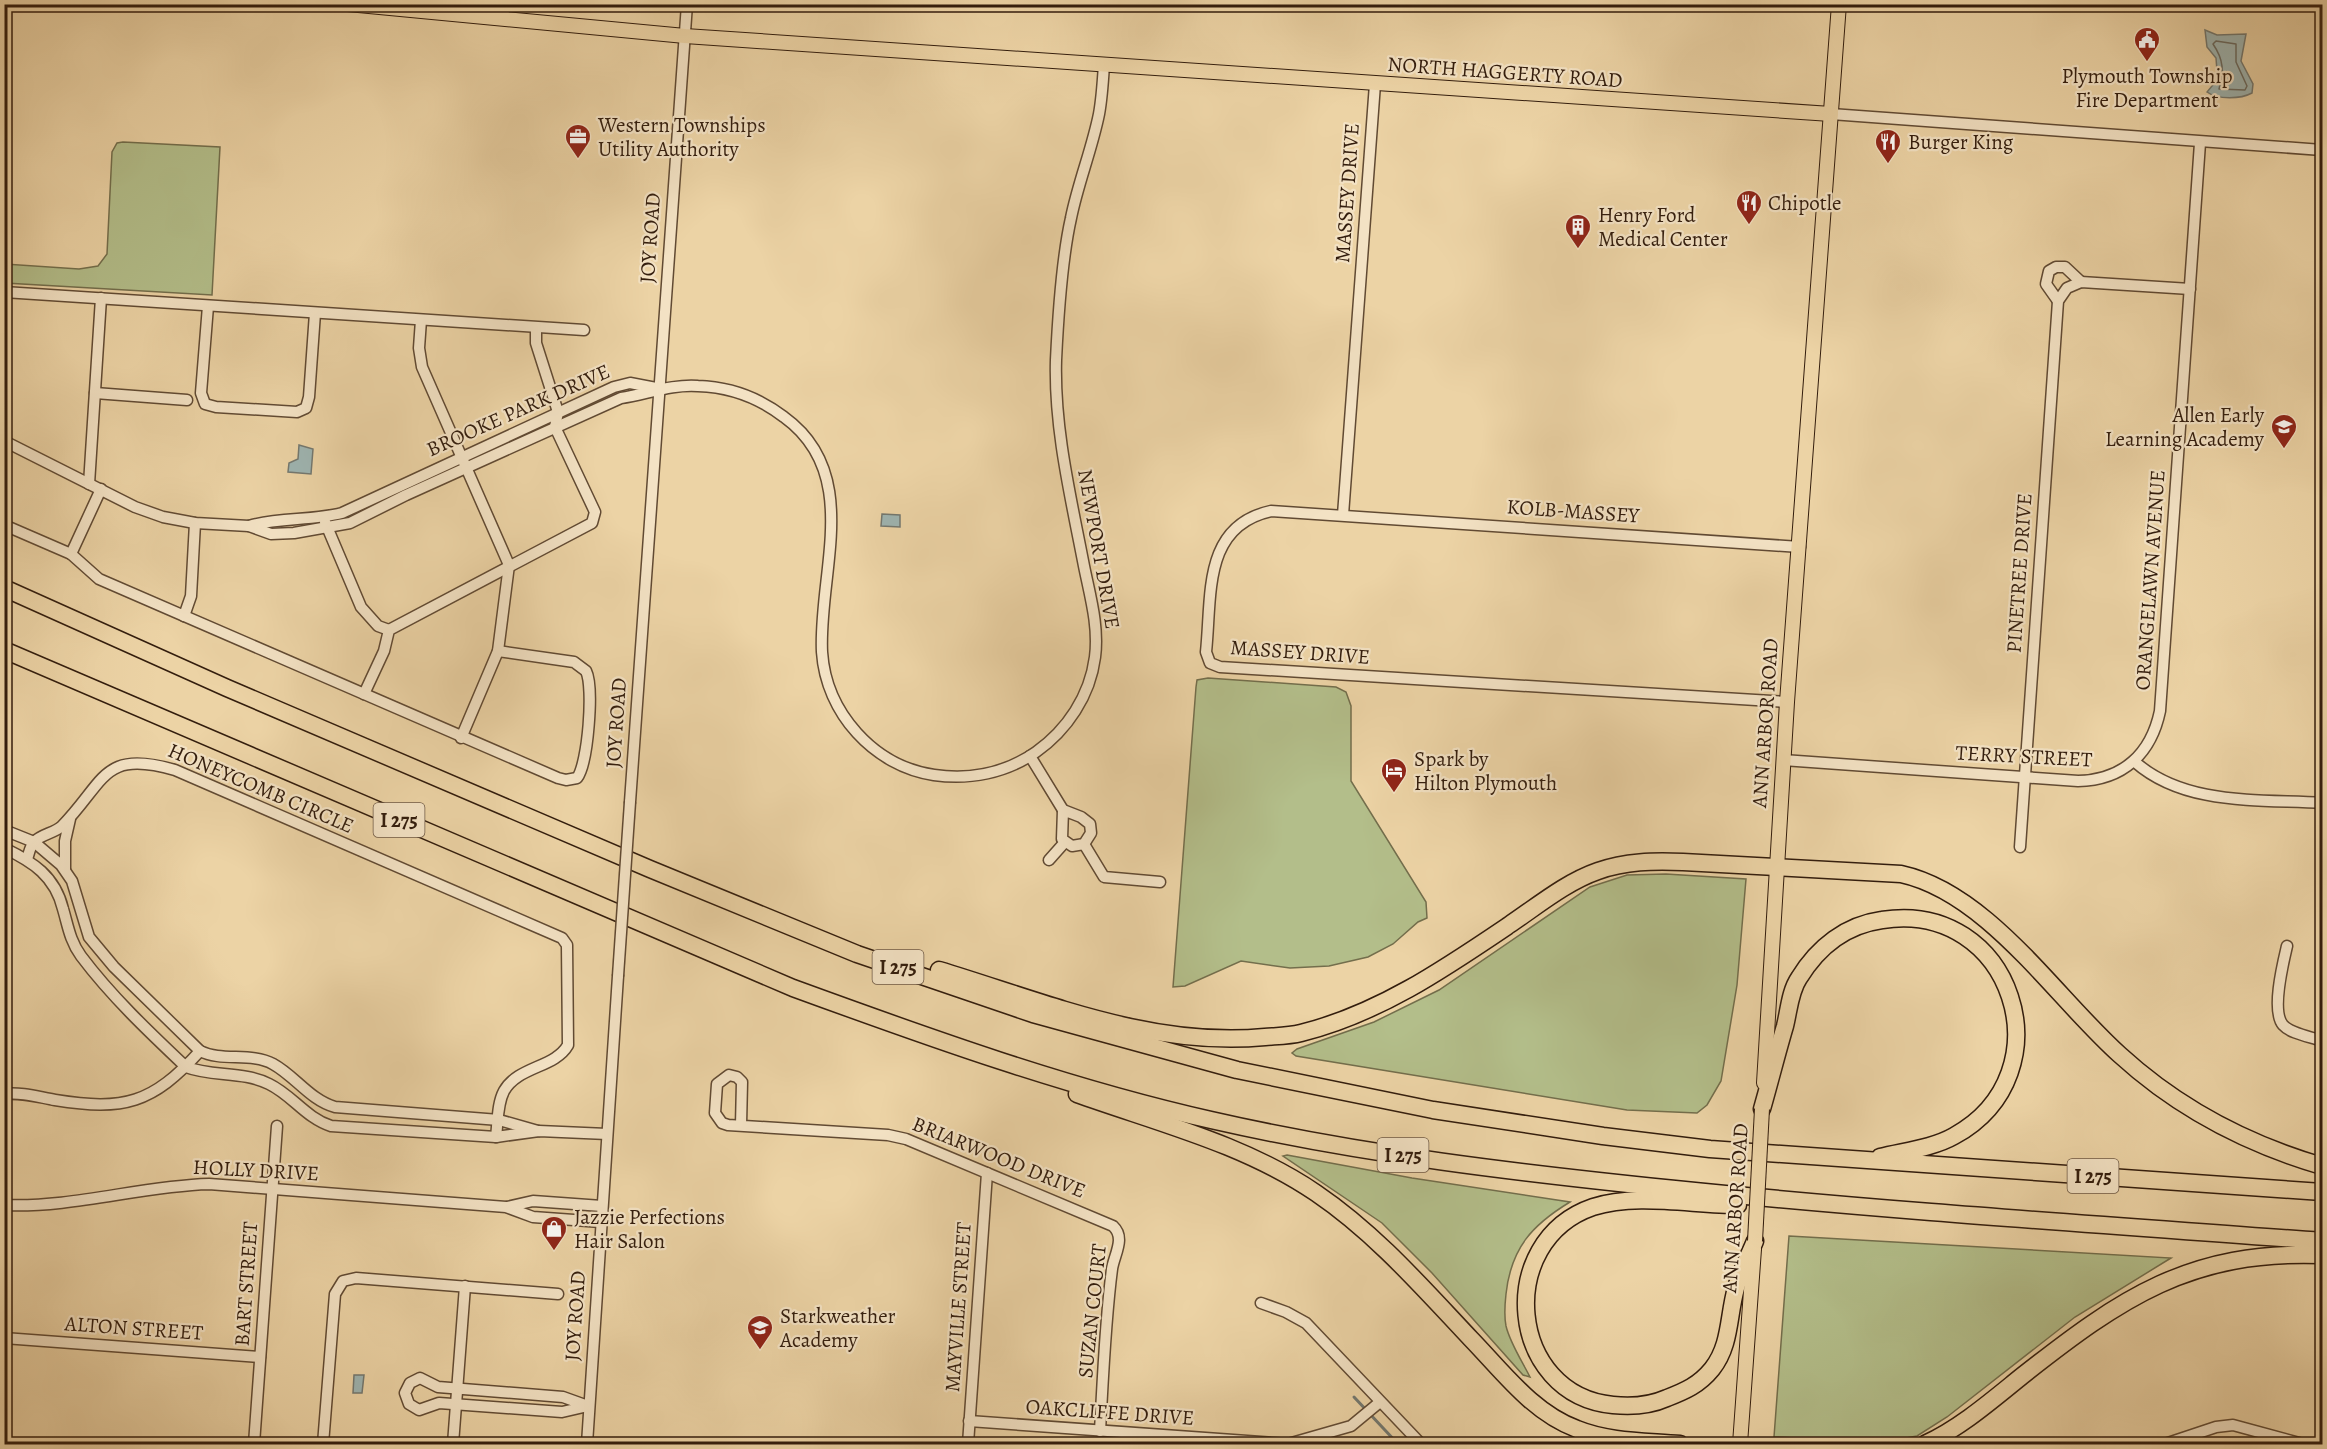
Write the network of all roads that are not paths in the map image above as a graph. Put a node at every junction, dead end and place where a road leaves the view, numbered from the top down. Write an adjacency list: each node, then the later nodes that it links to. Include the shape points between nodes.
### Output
1 (348, 4): 4 (main road, NORTH HAGGERTY ROAD)
2 (687, 4): 4 (street, JOY ROAD)
3 (1839, 4): 7 (main road, ANN ARBOR ROAD)
4 (685, 36): 5 (main road, NORTH HAGGERTY ROAD); 20 (street, JOY ROAD)
5 (1104, 64): 6 (main road, NORTH HAGGERTY ROAD); 49 (street, NEWPORT DRIVE, via 1099,114 1069,226 1056,363 1058,423 1095,622 1095,659 1074,715)
6 (1375, 84): 7 (main road, NORTH HAGGERTY ROAD); 31 (street, MASSEY DRIVE)
7 (1831, 114): 8 (street, NORTH HAGGERTY ROAD); 38 (main road, ANN ARBOR ROAD)
8 (2200, 143): 9 (street, NORTH HAGGERTY ROAD); 11 (street, ORANGELAWN AVENUE)
9 (2322, 150)
10 (2081, 282): 11 (street); 14 (street, via 2067,288); 14 (street, PINETREE DRIVE, via 2065,267 2049,271 2046,285)
11 (2190, 289): 51 (street, ORANGELAWN AVENUE, via 2160,711 2151,740)
12 (4, 292): 13 (street)
13 (101, 298): 15 (street); 21 (street)
14 (2058, 301): 52 (street, PINETREE DRIVE)
15 (208, 306): 16 (street); 16 (street, via 203,400 209,406 251,409 297,412 306,408)
16 (315, 313): 17 (street)
17 (421, 320): 18 (street); 26 (street, via 422,367)
18 (536, 328): 19 (street); 23 (street, via 536,344)
19 (584, 330)
20 (659, 389): 23 (street, BROOKE PARK DRIVE, via 626,383); 24 (street, BROOKE PARK DRIVE, via 621,398); 49 (street, NEWPORT DRIVE, via 693,385 747,395 791,421 813,448 831,501 824,666 837,705 860,737 890,760 932,775 986,774); 87 (street, JOY ROAD, bridge)
21 (94, 393): 22 (street); 28 (street)
22 (187, 400)
23 (558, 412): 24 (street); 26 (street, BROOKE PARK DRIVE)
24 (555, 427): 27 (street, BROOKE PARK DRIVE); 40 (street, via 595,517 588,527)
25 (4, 441): 28 (street, BROOKE PARK DRIVE)
26 (462, 455): 27 (street); 30 (street, BROOKE PARK DRIVE)
27 (467, 467): 33 (street, BROOKE PARK DRIVE); 40 (street)
28 (89, 484): 29 (street, BROOKE PARK DRIVE)
29 (101, 489): 34 (street, BROOKE PARK DRIVE, via 145,510); 39 (street)
30 (358, 506): 32 (street, BROOKE PARK DRIVE); 33 (street)
31 (1343, 515): 38 (street, KOLB-MASSEY); 47 (street, MASSEY DRIVE, via 1271,511 1250,517 1231,531 1215,561 1206,652 1210,663 1220,667)
32 (324, 518): 36 (street, BROOKE PARK DRIVE); 37 (street)
33 (362, 518): 37 (street, BROOKE PARK DRIVE)
34 (195, 523): 36 (street, BROOKE PARK DRIVE); 42 (street, via 191,596)
35 (4, 525): 39 (street)
36 (249, 526): 37 (street, BROOKE PARK DRIVE, via 271,534)
37 (327, 529): 43 (street, via 361,607 378,626)
38 (1800, 547): 47 (main road, ANN ARBOR ROAD)
39 (70, 554): 42 (street, via 99,579)
40 (509, 565): 43 (street); 45 (street)
41 (4, 588): 70 (highway, I 275, via 650,869)
42 (184, 616): 46 (street)
43 (388, 630): 46 (street, via 384,651)
44 (4, 650): 74 (highway, I 275, via 793,988)
45 (498, 651): 48 (street); 48 (street, via 574,662 586,671 590,685 581,773 566,780)
46 (364, 694): 48 (street)
47 (1787, 702): 50 (main road, ANN ARBOR ROAD)
48 (461, 738)
49 (1030, 756): 54 (street)
50 (1783, 760): 52 (street, TERRY STREET); 64 (main road, ANN ARBOR ROAD)
51 (2135, 762): 52 (street, TERRY STREET, via 2116,774 2093,781); 53 (street, via 2162,782 2196,793)
52 (2025, 778): 60 (street, PINETREE DRIVE)
53 (2322, 803)
54 (1063, 810): 58 (street, via 1061,835); 59 (street, via 1090,824 1091,833)
55 (72, 813): 57 (street, HONEYCOMB CIRCLE, via 58,829); 65 (street, HONEYCOMB CIRCLE, via 65,842); 81 (street, HONEYCOMB CIRCLE, via 112,770 130,762 148,762 175,770 562,938 567,945 568,1045 561,1054 509,1084 501,1098)
56 (4, 830): 57 (street)
57 (34, 842): 62 (street); 65 (street)
58 (1065, 842): 59 (street, via 1072,846); 63 (street)
59 (1084, 844): 66 (street, via 1104,877)
60 (2020, 847)
61 (4, 848): 62 (street)
62 (27, 859): 68 (street, via 44,873 58,894)
63 (1049, 860)
64 (1777, 867): 70 (highway, via 1648,861 1624,863 1596,872 1378,1006 1299,1034 1269,1037 1223,1040 1163,1035 927,967); 79 (main road, ANN ARBOR ROAD); 90 (highway, via 1897,873 1934,884 1996,928 2095,1032 2162,1090 2246,1138)
65 (65, 869): 67 (street)
66 (1160, 882)
67 (86, 925): 68 (street); 72 (street, via 105,957)
68 (68, 931): 75 (street, via 78,953 99,980)
69 (2287, 946): 71 (street, via 2279,981 2283,1025)
70 (857, 954): 89 (highway, I 275, via 1044,1017 1237,1070 1343,1093 1603,1136)
71 (2322, 1041)
72 (200, 1051): 73 (street); 75 (street)
73 (251, 1059): 76 (street); 78 (street, via 274,1064)
74 (1001, 1059): 94 (highway, I 275, via 1214,1121 1391,1153 1505,1172); 122 (highway, via 1033,1079 1239,1150 1278,1169 1376,1240 1540,1409 1586,1432)
75 (186, 1067): 76 (street); 77 (street, via 143,1098 123,1104)
76 (249, 1077): 82 (street, via 270,1084)
77 (4, 1094)
78 (329, 1106): 80 (street); 82 (street)
79 (1762, 1109): 89 (highway, via 1798,980 1824,947 1856,927 1892,918 1926,920 1960,933 1998,970 2013,1005 2017,1038 2009,1076 1991,1107 1969,1128 1953,1137); 100 (main road, ANN ARBOR ROAD, bridge)
80 (409, 1112): 81 (street); 85 (street)
81 (499, 1120): 86 (street); 88 (street, HONEYCOMB CIRCLE)
82 (320, 1123): 85 (street)
83 (741, 1125): 83 (street, BRIARWOOD DRIVE, via 725,1124 717,1117 717,1084 730,1075 742,1082); 91 (street, BRIARWOOD DRIVE, via 897,1136)
84 (277, 1126): 92 (street, BART STREET)
85 (406, 1130): 88 (street)
86 (539, 1131): 87 (street); 88 (street)
87 (607, 1134): 96 (street, JOY ROAD)
88 (496, 1137)
89 (1863, 1161): 93 (highway, I 275)
90 (2322, 1166)
91 (987, 1173): 99 (street, BRIARWOOD DRIVE, via 1113,1226); 114 (street, MAYVILLE STREET)
92 (272, 1189): 95 (street, HOLLY DRIVE, via 171,1185 60,1204); 97 (street, HOLLY DRIVE); 107 (street, BART STREET)
93 (2322, 1192)
94 (1814, 1203): 100 (highway, via 1700,1205 1625,1200 1581,1213 1548,1239 1532,1266 1525,1313 1535,1349 1555,1377 1578,1395 1598,1402 1647,1405 1693,1388 1713,1368 1725,1345 1736,1287); 101 (highway, I 275)
95 (4, 1205)
96 (602, 1206): 97 (street, HOLLY DRIVE, via 533,1201); 98 (street, JOY ROAD)
97 (506, 1207): 98 (street, HOLLY DRIVE, via 532,1217)
98 (601, 1222): 112 (street, JOY ROAD)
99 (1118, 1232): 115 (street, SUZAN COURT)
100 (1755, 1241): 123 (main road, ANN ARBOR ROAD)
101 (2322, 1241)
102 (2322, 1256): 124 (highway, via 2289,1254 2241,1259 2192,1271 2142,1291 2080,1330 1964,1421)
103 (465, 1286): 104 (street); 108 (street); 117 (street, via 356,1278 340,1284 335,1294)
104 (558, 1294)
105 (1261, 1303): 110 (street, via 1306,1323)
106 (4, 1338): 107 (street, ALTON STREET)
107 (260, 1357): 116 (street, BART STREET)
108 (457, 1389): 109 (street); 111 (street); 111 (street, via 438,1387 420,1378 410,1383 405,1393 409,1404 419,1410 439,1403)
109 (518, 1394): 112 (street, via 563,1397); 113 (street)
110 (1380, 1402): 115 (street, OAKCLIFFE DRIVE, via 1351,1426 1288,1444); 121 (street)
111 (456, 1404): 113 (street); 118 (street)
112 (588, 1406): 113 (street, via 562,1412); 119 (street, JOY ROAD)
113 (517, 1409)
114 (969, 1421): 115 (street, OAKCLIFFE DRIVE); 120 (street, MAYVILLE STREET)
115 (1100, 1431)
116 (254, 1444)
117 (323, 1444)
118 (453, 1444)
119 (586, 1444)
120 (968, 1444)
121 (1421, 1444)
122 (1680, 1444)
123 (1740, 1444)
124 (1924, 1444)
125 (2165, 1444): 126 (street, via 2233,1425)
126 (2303, 1444)

